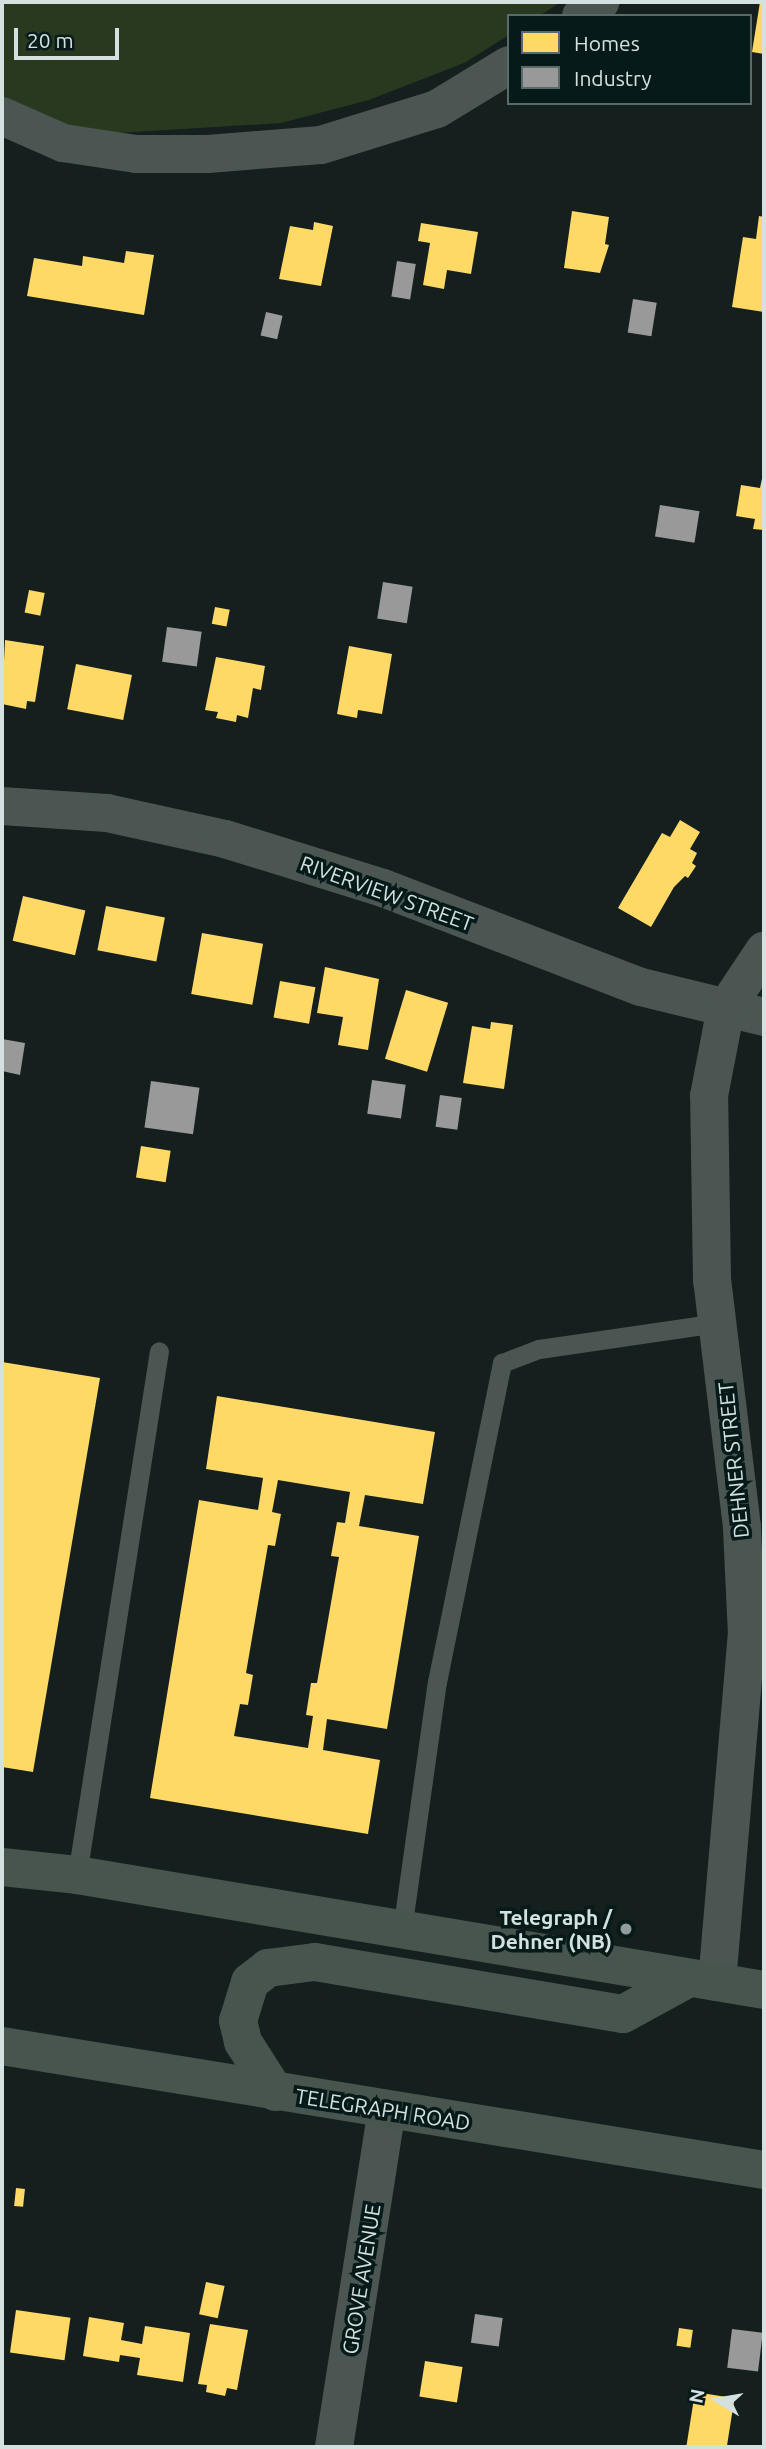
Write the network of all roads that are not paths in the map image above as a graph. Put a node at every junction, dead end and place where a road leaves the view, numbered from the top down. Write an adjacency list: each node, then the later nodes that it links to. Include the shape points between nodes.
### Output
1 (600, 2): 2 (street)
2 (584, 14)
3 (507, 66): 4 (street, via 438,109 321,145 136,154 63,143)
4 (2, 116)
5 (2, 806): 7 (street, RIVERVIEW STREET, via 107,813 225,839 383,888 641,987)
6 (764, 951): 7 (street, DEHNER STREET)
7 (726, 1008): 8 (street, RIVERVIEW STREET); 9 (street, DEHNER STREET, via 709,1096 709,1205)
8 (764, 1017)
9 (718, 1323): 11 (street, DEHNER STREET, via 742,1527); 14 (lane, via 539,1349 502,1363 437,1682)
10 (159, 1351): 13 (lane)
11 (754, 1707): 15 (street, DEHNER STREET)
12 (2, 1867): 13 (main road)
13 (77, 1875): 14 (main road)
14 (402, 1930): 15 (main road)
15 (703, 1980): 16 (main road); 18 (main road, via 623,2014 316,1962 268,1968 250,1982 238,2021 243,2042)
16 (764, 1990)
17 (2, 2046): 18 (main road, TELEGRAPH ROAD)
18 (275, 2092): 19 (main road, TELEGRAPH ROAD)
19 (387, 2110): 20 (main road, TELEGRAPH ROAD); 21 (street, GROVE AVENUE)
20 (764, 2170)
21 (334, 2447)

